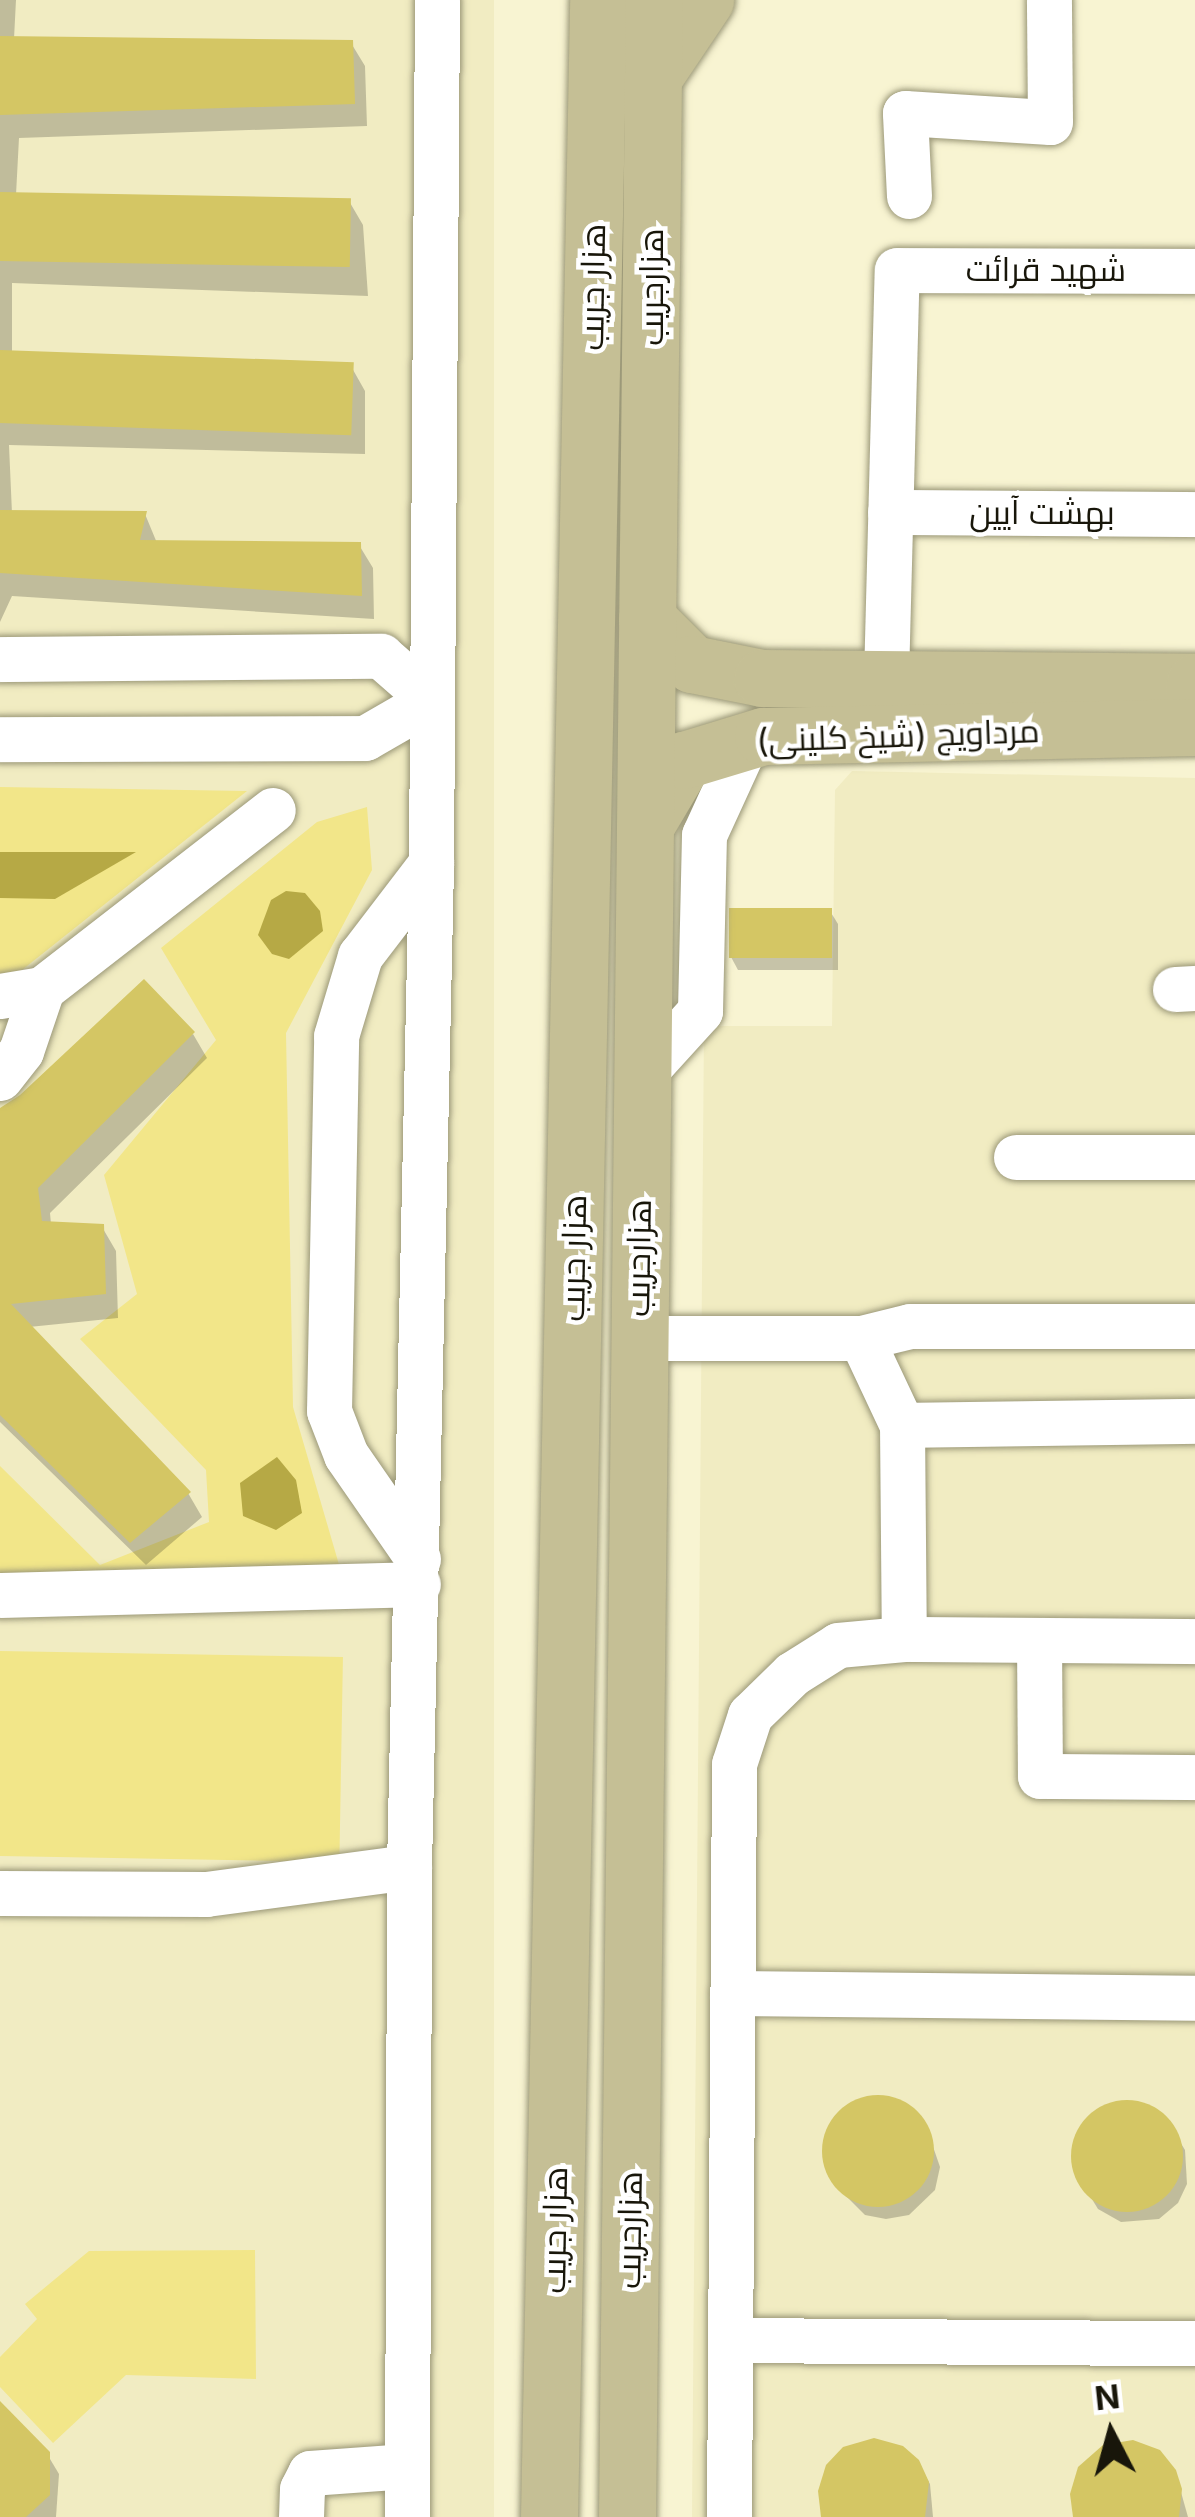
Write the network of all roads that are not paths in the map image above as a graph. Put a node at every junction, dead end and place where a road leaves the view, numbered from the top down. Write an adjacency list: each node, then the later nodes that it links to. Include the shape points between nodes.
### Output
1 (437, 0): 14 (street)
2 (598, 0): 47 (main road, هزار جریب)
3 (654, 0): 6 (main road, هزارجریب)
4 (705, 0): 6 (main road)
5 (1049, 0): 7 (street, via 1050,122 904,112)
6 (654, 76): 11 (main road, هزارجریب)
7 (909, 196)
8 (1195, 271): 9 (street, شهید قرائت, via 897,270)
9 (890, 512): 10 (street, بهشت آیین); 13 (street)
10 (1195, 514)
11 (647, 619): 13 (main road, مرداویج (شیخ کلینی), via 692,664 762,678); 19 (main road, هزارجریب)
12 (0, 659): 14 (street, via 381,656)
13 (886, 678): 15 (main road, مرداویج (شیخ کلینی))
14 (431, 700): 16 (street, via 365,738); 20 (street)
15 (1194, 712): 17 (main road, مرداویج (شیخ کلینی))
16 (0, 739)
17 (747, 741): 19 (main road, مرداویج (شیخ کلینی), via 684,760); 22 (street, via 704,835 700,1011)
18 (273, 810): 21 (street)
19 (643, 829): 22 (main road, هزارجریب)
20 (431, 862): 31 (street); 31 (street, via 361,956 336,1036 335,1083 329,1411 346,1455)
21 (21, 993): 23 (street, via 21,1051)
22 (641, 1076): 27 (main road, هزارجریب)
23 (0, 1078)
24 (1016, 1156): 25 (street)
25 (1195, 1157)
26 (1195, 1326): 28 (street, via 910,1326)
27 (638, 1338): 28 (street); 48 (main road, هزارجریب)
28 (861, 1338): 30 (street)
29 (1195, 1421): 30 (street)
30 (902, 1425): 33 (street)
31 (418, 1571): 32 (street); 37 (street)
32 (0, 1595)
33 (904, 1639): 34 (street); 40 (street, via 838,1645 792,1674 751,1715 734,1764)
34 (1039, 1640): 35 (street); 36 (street, via 1040,1776)
35 (1195, 1641)
36 (1195, 1777)
37 (410, 1867): 38 (street, via 206,1894); 44 (street)
38 (19, 1893): 39 (street)
39 (0, 1928)
40 (732, 1993): 41 (street); 42 (street)
41 (1195, 1999)
42 (730, 2340): 43 (street); 49 (street)
43 (1195, 2343)
44 (407, 2466): 45 (street, via 310,2473); 46 (street)
45 (302, 2517)
46 (406, 2517)
47 (550, 2517)
48 (627, 2517)
49 (728, 2517)

